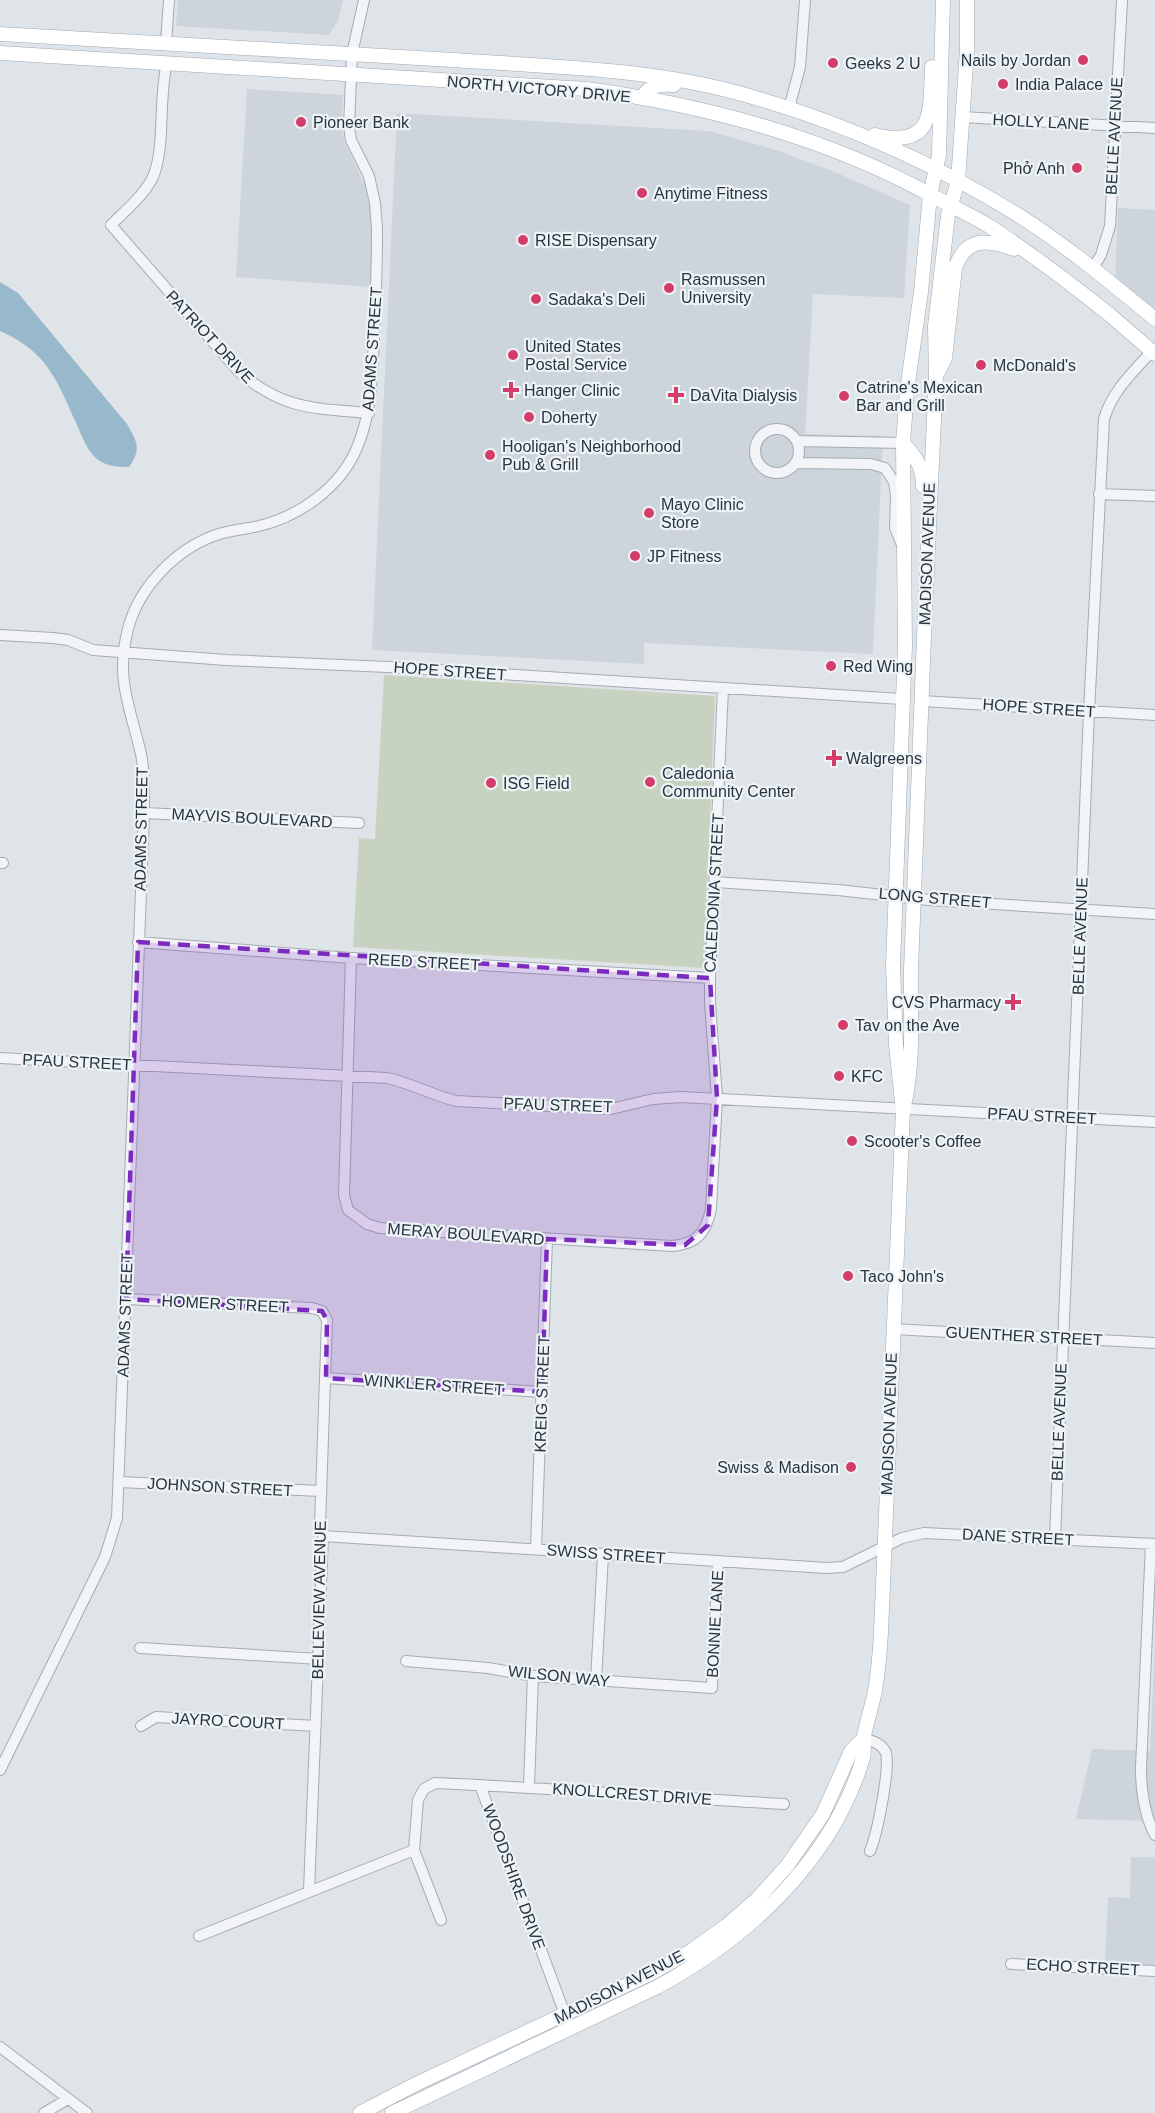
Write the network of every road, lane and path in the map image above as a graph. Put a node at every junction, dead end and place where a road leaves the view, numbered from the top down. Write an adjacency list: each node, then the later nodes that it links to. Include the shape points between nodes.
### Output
1 (169, 0): 8 (street)
2 (364, 0): 10 (street, ADAMS STREET)
3 (805, 0): 15 (street, via 800,67)
4 (942, 0): 17 (main road, via 933,35 930,115 925,125 915,134 895,139); 20 (main road, MADISON AVENUE)
5 (967, 0): 16 (main road, MADISON AVENUE)
6 (1122, 0): 18 (street, BELLE AVENUE)
7 (0, 34): 8 (main road, NORTH VICTORY DRIVE)
8 (166, 44): 10 (main road, NORTH VICTORY DRIVE)
9 (0, 53): 11 (main road, NORTH VICTORY DRIVE)
10 (352, 54): 12 (street, ADAMS STREET); 13 (main road, NORTH VICTORY DRIVE, via 607,70 653,75)
11 (167, 63): 12 (main road, NORTH VICTORY DRIVE); 29 (street, PATRIOT DRIVE, via 153,178 111,225 238,372 259,389 312,408)
12 (351, 75): 14 (main road, NORTH VICTORY DRIVE, via 587,89); 29 (street, ADAMS STREET, via 351,140 369,176 377,229)
13 (741, 94): 14 (main road, via 662,84 646,91); 15 (main road, NORTH VICTORY DRIVE)
14 (642, 98): 22 (main road, NORTH VICTORY DRIVE, via 724,115 811,140)
15 (789, 108): 17 (main road, NORTH VICTORY DRIVE)
16 (963, 117): 18 (street, HOLLY LANE); 21 (main road, MADISON AVENUE)
17 (838, 125): 20 (main road, NORTH VICTORY DRIVE)
18 (1114, 126): 19 (street, HOLLY LANE); 25 (street, BELLE AVENUE, via 1110,226)
19 (1155, 128)
20 (937, 170): 21 (main road, NORTH VICTORY DRIVE); 22 (main road, MADISON AVENUE)
21 (958, 181): 23 (main road, MADISON AVENUE); 25 (main road, NORTH VICTORY DRIVE, via 1019,216)
22 (930, 195): 23 (main road, NORTH VICTORY DRIVE); 31 (main road, MADISON AVENUE)
23 (951, 206): 24 (main road, NORTH VICTORY DRIVE); 28 (main road, MADISON AVENUE, via 935,326)
24 (1029, 254): 27 (main road, NORTH VICTORY DRIVE); 28 (main road, via 986,242 962,252 955,268 945,358)
25 (1093, 268): 26 (main road, NORTH VICTORY DRIVE)
26 (1155, 319)
27 (1153, 352): 33 (street, BELLE AVENUE, via 1108,404)
28 (936, 377): 37 (main road, MADISON AVENUE)
29 (369, 412): 39 (street, ADAMS STREET, via 355,452 334,484 315,500 290,515 198,543 160,573 141,598 128,626)
30 (797, 441): 31 (street); 32 (street); 32 (street, via 783,429 770,430 759,438 754,451 758,464 769,472 782,473)
31 (903, 443): 35 (main road, MADISON AVENUE); 37 (main road, via 917,458 923,475)
32 (796, 463): 35 (street, via 871,464 885,468 894,482 895,528)
33 (1099, 494): 34 (street); 43 (street, BELLE AVENUE)
34 (1155, 496)
35 (903, 547): 36 (main road, MADISON AVENUE)
36 (904, 594): 41 (main road, MADISON AVENUE); 42 (main road, via 911,627 914,690)
37 (925, 612): 42 (main road, MADISON AVENUE)
38 (0, 634): 39 (street, HOPE STREET, via 68,640 93,650)
39 (123, 651): 40 (street, HOPE STREET); 45 (street, ADAMS STREET, via 122,681 141,754)
40 (723, 688): 41 (street, HOPE STREET); 47 (street, CALEDONIA STREET)
41 (903, 699): 48 (main road, MADISON AVENUE)
42 (922, 701): 43 (street, HOPE STREET); 49 (main road, MADISON AVENUE)
43 (1089, 712): 44 (street, HOPE STREET); 50 (street, BELLE AVENUE)
44 (1155, 715)
45 (144, 813): 46 (street, MAYVIS BOULEVARD); 52 (street, ADAMS STREET)
46 (359, 823)
47 (715, 882): 48 (street, LONG STREET); 54 (street, CALEDONIA STREET)
48 (896, 896): 49 (street, LONG STREET); 59 (main road, MADISON AVENUE, via 893,997)
49 (915, 898): 50 (street, LONG STREET); 59 (main road, MADISON AVENUE, via 913,1043)
50 (1082, 909): 51 (street, LONG STREET); 60 (street, BELLE AVENUE)
51 (1155, 914)
52 (138, 942): 53 (street, REED STREET); 56 (street, ADAMS STREET)
53 (351, 958): 54 (street, REED STREET); 57 (street, MERAY BOULEVARD)
54 (710, 978): 58 (street, CALEDONIA STREET)
55 (0, 1058): 56 (street, PFAU STREET)
56 (133, 1065): 57 (street, PFAU STREET); 63 (street, ADAMS STREET)
57 (346, 1075): 58 (street, PFAU STREET, via 387,1078 456,1101 611,1109 653,1099); 62 (street, MERAY BOULEVARD, via 344,1195 348,1210 380,1228)
58 (717, 1098): 59 (street, PFAU STREET); 62 (street, MERAY BOULEVARD, via 711,1209 708,1225 699,1236 685,1245 672,1246)
59 (903, 1110): 60 (street, PFAU STREET); 65 (main road, MADISON AVENUE)
60 (1073, 1118): 61 (street, PFAU STREET); 66 (street, BELLE AVENUE)
61 (1155, 1122)
62 (548, 1239): 69 (street, KREIG STREET)
63 (126, 1299): 64 (street, HOMER STREET); 70 (street, ADAMS STREET)
64 (322, 1311): 68 (street, BELLEVIEW AVENUE, via 327,1320)
65 (894, 1329): 66 (street, GUENTHER STREET); 75 (main road, MADISON AVENUE)
66 (1062, 1338): 67 (street, GUENTHER STREET); 73 (street, BELLE AVENUE)
67 (1155, 1343)
68 (326, 1378): 69 (street, WINKLER STREET); 71 (street, BELLEVIEW AVENUE)
69 (542, 1392): 76 (street, KREIG STREET)
70 (119, 1482): 71 (street, JOHNSON STREET); 88 (street, ADAMS STREET, via 117,1518 105,1557)
71 (321, 1491): 72 (street, BELLEVIEW AVENUE)
72 (323, 1536): 76 (street, SWISS STREET); 80 (street, BELLEVIEW AVENUE)
73 (1054, 1538): 74 (street, DANE STREET); 75 (street, DANE STREET, via 924,1533)
74 (1153, 1544): 92 (street, via 1141,1791)
75 (884, 1546): 78 (street, SWISS STREET, via 843,1567); 87 (main road, MADISON AVENUE, via 879,1661)
76 (536, 1549): 77 (street, SWISS STREET)
77 (603, 1555): 78 (street, SWISS STREET); 83 (street)
78 (718, 1561): 84 (street, BONNIE LANE)
79 (140, 1648): 80 (street)
80 (319, 1659): 86 (street, BELLEVIEW AVENUE)
81 (406, 1661): 82 (street, WILSON WAY)
82 (533, 1676): 83 (street, WILSON WAY); 90 (street)
83 (596, 1680): 84 (street, WILSON WAY)
84 (712, 1688)
85 (141, 1726): 86 (street, JAYRO COURT, via 156,1717)
86 (316, 1726): 95 (street, BELLEVIEW AVENUE)
87 (864, 1738): 94 (street, via 879,1743 886,1752 876,1837); 100 (main road, MADISON AVENUE, via 851,1751 812,1831 788,1866 749,1906 670,1964); 101 (main road, MADISON AVENUE, via 864,1755 835,1822 799,1875 768,1909 698,1964)
88 (0, 1770)
89 (480, 1785): 90 (street, KNOLLCREST DRIVE); 93 (street, WOODSHIRE DRIVE, via 435,1783 424,1789 418,1800); 100 (street, WOODSHIRE DRIVE)
90 (528, 1786): 91 (street, KNOLLCREST DRIVE)
91 (784, 1804)
92 (1155, 1835)
93 (414, 1850): 95 (street); 96 (street)
94 (870, 1851)
95 (309, 1891): 97 (street)
96 (441, 1920)
97 (199, 1936)
98 (1011, 1964): 99 (street, ECHO STREET)
99 (1155, 1971)
100 (565, 2015): 101 (street, WOODSHIRE DRIVE); 106 (main road, MADISON AVENUE)
101 (571, 2029): 107 (main road, MADISON AVENUE)
102 (0, 2047): 103 (street)
103 (68, 2099): 104 (street); 105 (street)
104 (44, 2113)
105 (87, 2113)
106 (360, 2113)
107 (392, 2113)

